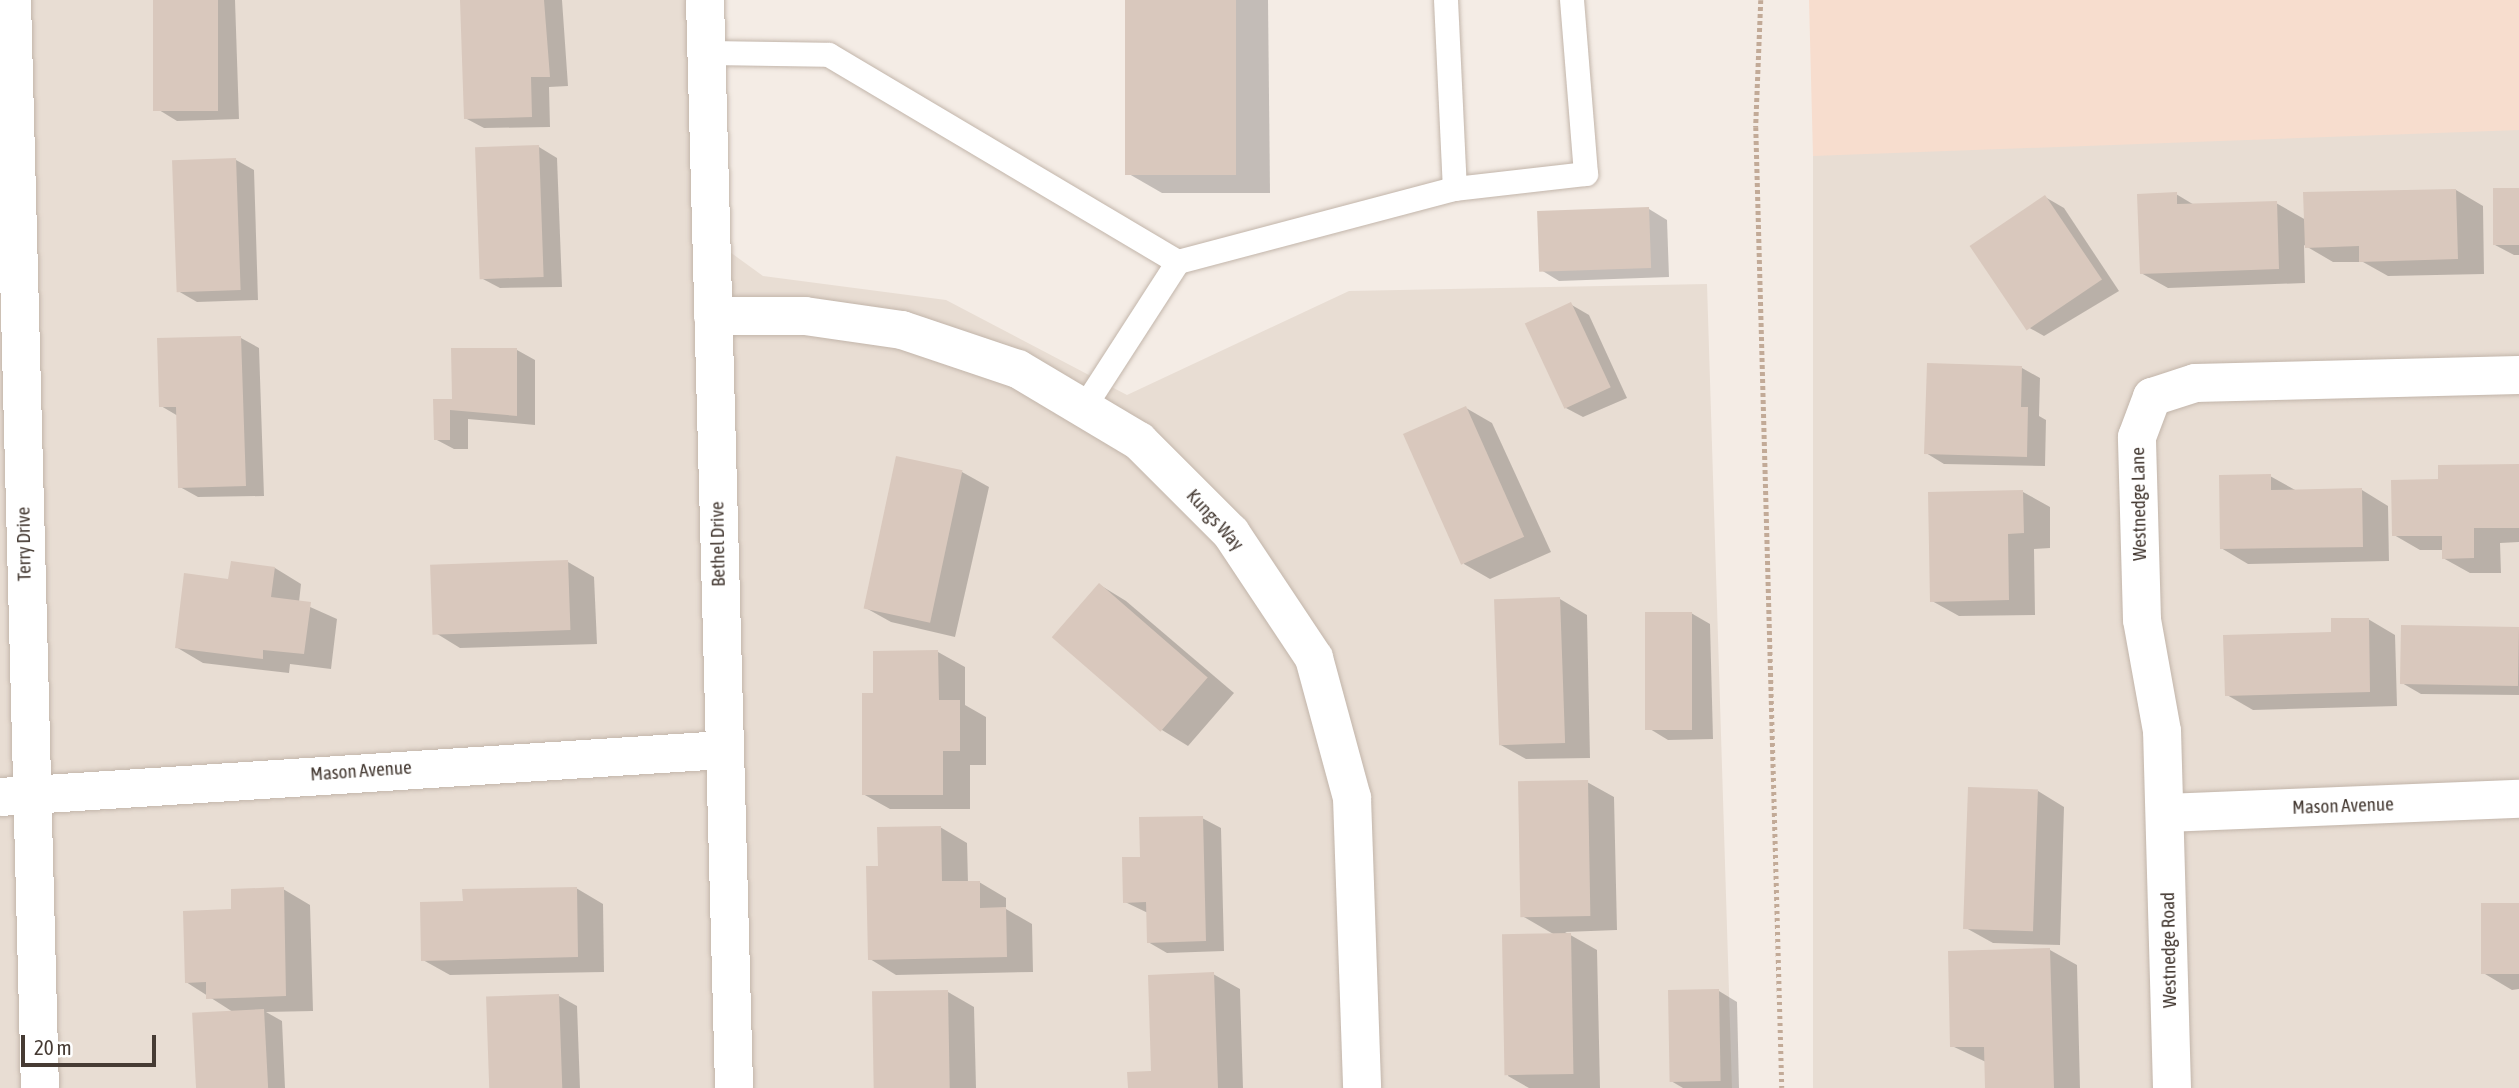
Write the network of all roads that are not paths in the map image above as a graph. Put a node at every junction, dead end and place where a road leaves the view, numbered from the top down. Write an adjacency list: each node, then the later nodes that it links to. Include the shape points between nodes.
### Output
1 (12, 0): 12 (street, Terry Drive)
2 (705, 0): 5 (street, Bethel Drive)
3 (1446, 0): 6 (lane)
4 (1573, 0): 6 (lane, via 1586,174)
5 (706, 53): 7 (lane, via 830,55); 8 (street, Bethel Drive)
6 (1455, 189): 7 (lane)
7 (1178, 261): 10 (lane)
8 (713, 316): 10 (street, Kungs Way, via 805,316 902,330 1018,369); 11 (street, Bethel Drive)
9 (2519, 375): 14 (street, Westnedge Lane, via 2196,383 2152,397 2137,437 2142,620 2162,731)
10 (1084, 408): 17 (street, Kungs Way, via 1139,441 1231,533 1314,658 1352,798)
11 (723, 750): 12 (street, Mason Avenue); 16 (street, Bethel Drive)
12 (15, 795): 15 (street, Terry Drive)
13 (2519, 799): 14 (street, Mason Avenue)
14 (2166, 813): 18 (street, Westnedge Road)
15 (40, 1088)
16 (734, 1088)
17 (1362, 1088)
18 (2172, 1088)

